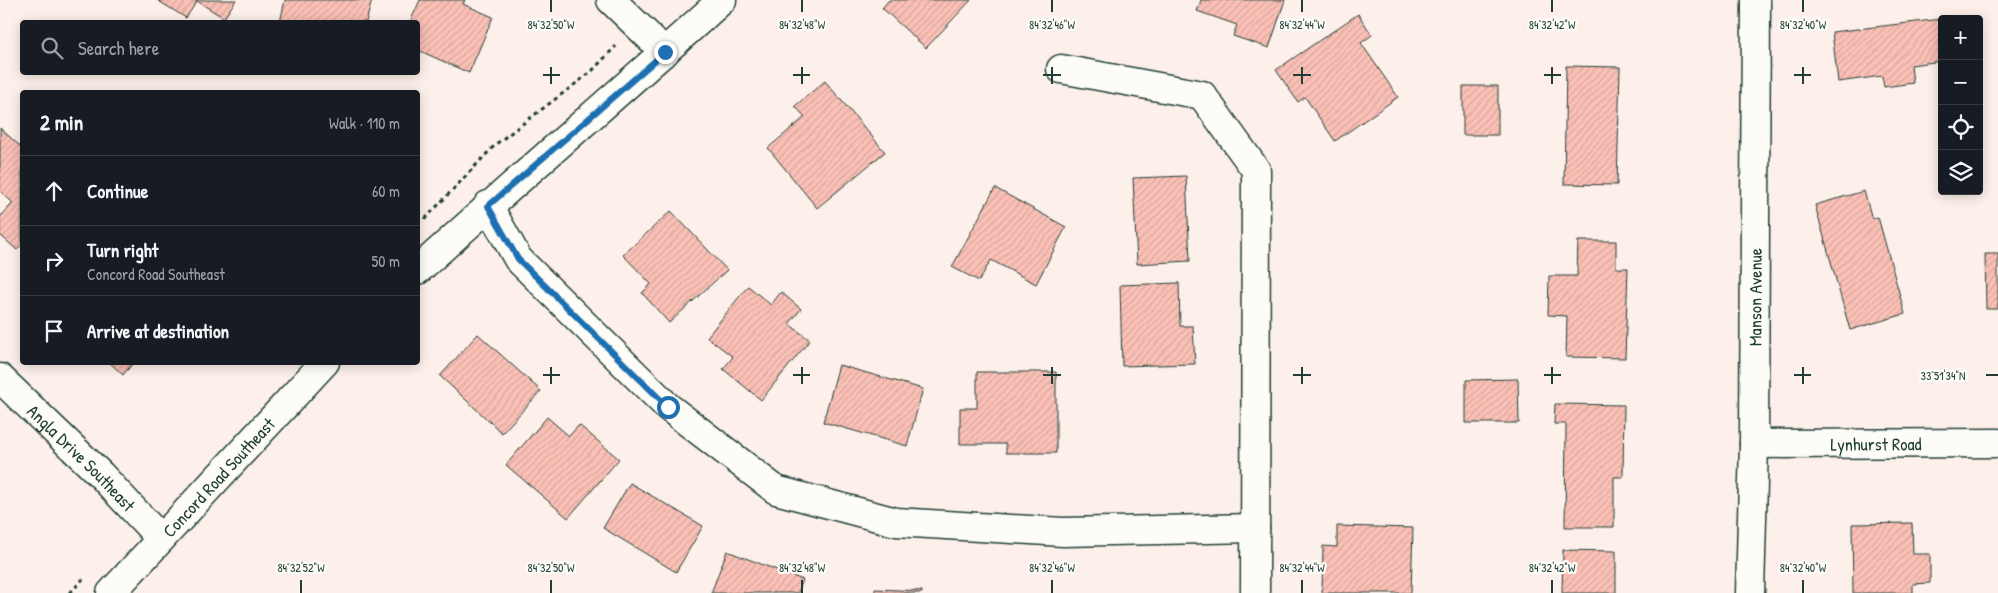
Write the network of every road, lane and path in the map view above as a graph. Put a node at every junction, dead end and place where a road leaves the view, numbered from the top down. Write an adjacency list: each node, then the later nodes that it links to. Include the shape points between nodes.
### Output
1 (611, 0): 4 (street)
2 (722, 0): 5 (street)
3 (1756, 0): 13 (street, Manson Avenue)
4 (637, 25): 5 (street); 8 (path, via 591,72 496,144)
5 (665, 52): 7 (street)
6 (1061, 69): 14 (street, via 1202,95 1256,170)
7 (488, 206): 9 (street); 14 (street, via 518,259 668,407 776,490 896,522 1063,532)
8 (424, 220)
9 (420, 268)
10 (322, 365): 15 (street, Concord Road Southeast)
11 (0, 378): 15 (street, Angla Drive Southeast, via 101,475)
12 (1998, 443): 13 (street, Lynhurst Road)
13 (1754, 444): 18 (street, Manson Avenue)
14 (1255, 528): 17 (street)
15 (161, 539): 16 (street, Concord Road Southeast)
16 (112, 593)
17 (1255, 593)
18 (1750, 593)

